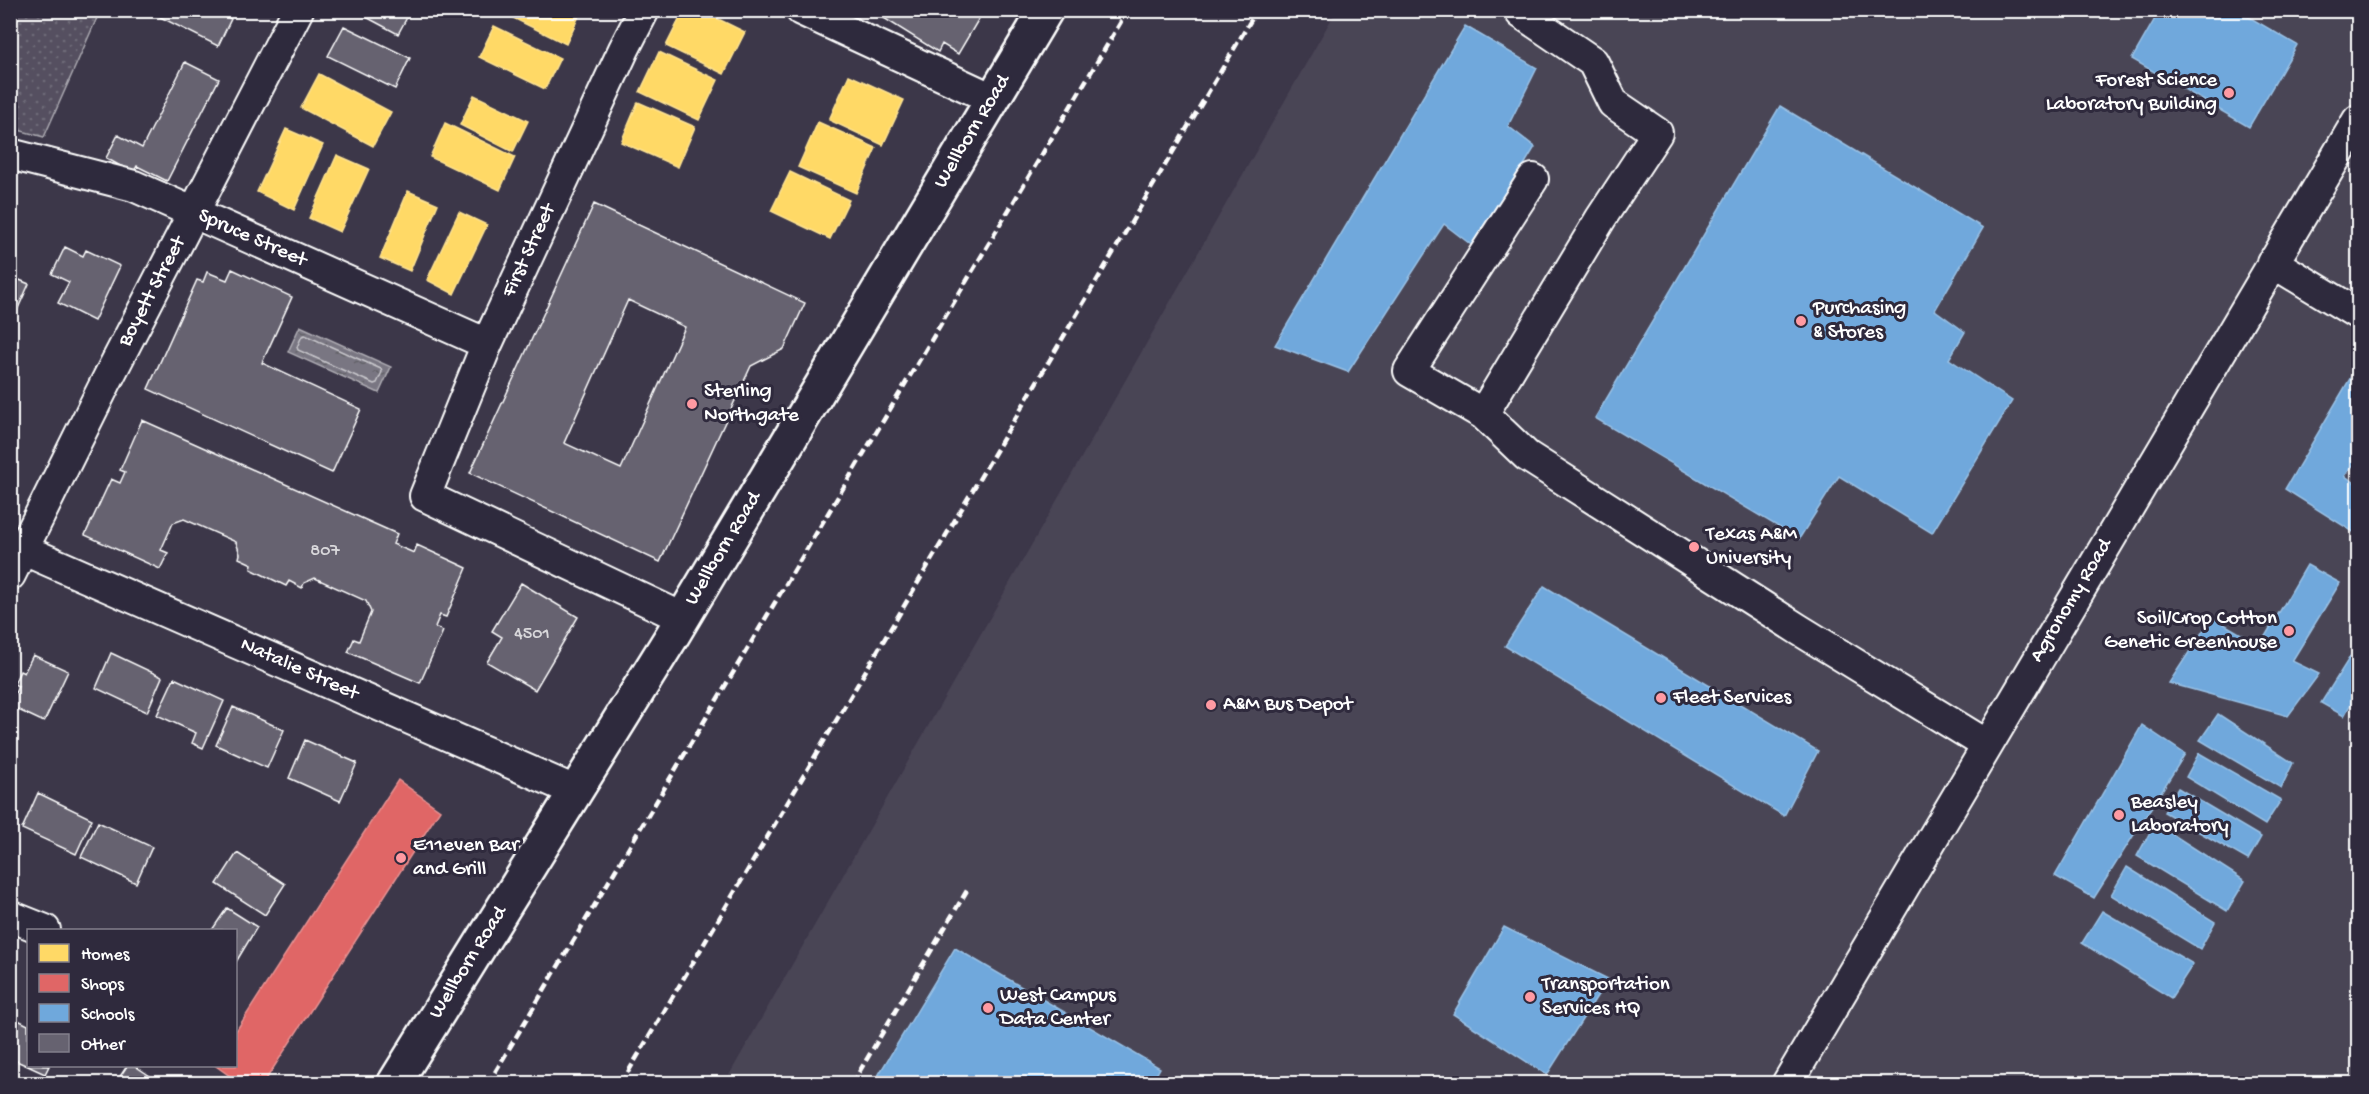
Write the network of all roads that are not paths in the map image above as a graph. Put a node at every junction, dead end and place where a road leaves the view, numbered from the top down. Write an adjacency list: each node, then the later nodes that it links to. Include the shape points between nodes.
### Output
1 (298, 10): 10 (street, Boyett Street)
2 (644, 10): 13 (street, First Street)
3 (801, 10): 6 (street)
4 (1046, 10): 6 (main road, Wellborn Road)
5 (1521, 13): 14 (street, via 1593,62 1613,103 1657,133)
6 (993, 99): 16 (main road, Wellborn Road)
7 (2355, 133): 11 (street, Agronomy Road)
8 (10, 154): 10 (street, Spruce Street, via 135,186)
9 (1533, 179): 14 (street, via 1409,371)
10 (195, 213): 13 (street, Spruce Street); 15 (street, Boyett Street)
11 (2272, 262): 12 (street); 17 (street, Agronomy Road)
12 (2358, 314)
13 (487, 344): 16 (street, First Street, via 425,496)
14 (1483, 414): 17 (street, via 1527,456)
15 (17, 562): 18 (street, Natalie Street)
16 (683, 618): 18 (main road, Wellborn Road)
17 (1987, 745): 22 (street, Agronomy Road)
18 (575, 790): 21 (main road, Wellborn Road)
19 (10, 916): 20 (street)
20 (42, 929)
21 (394, 1083)
22 (1787, 1083)

